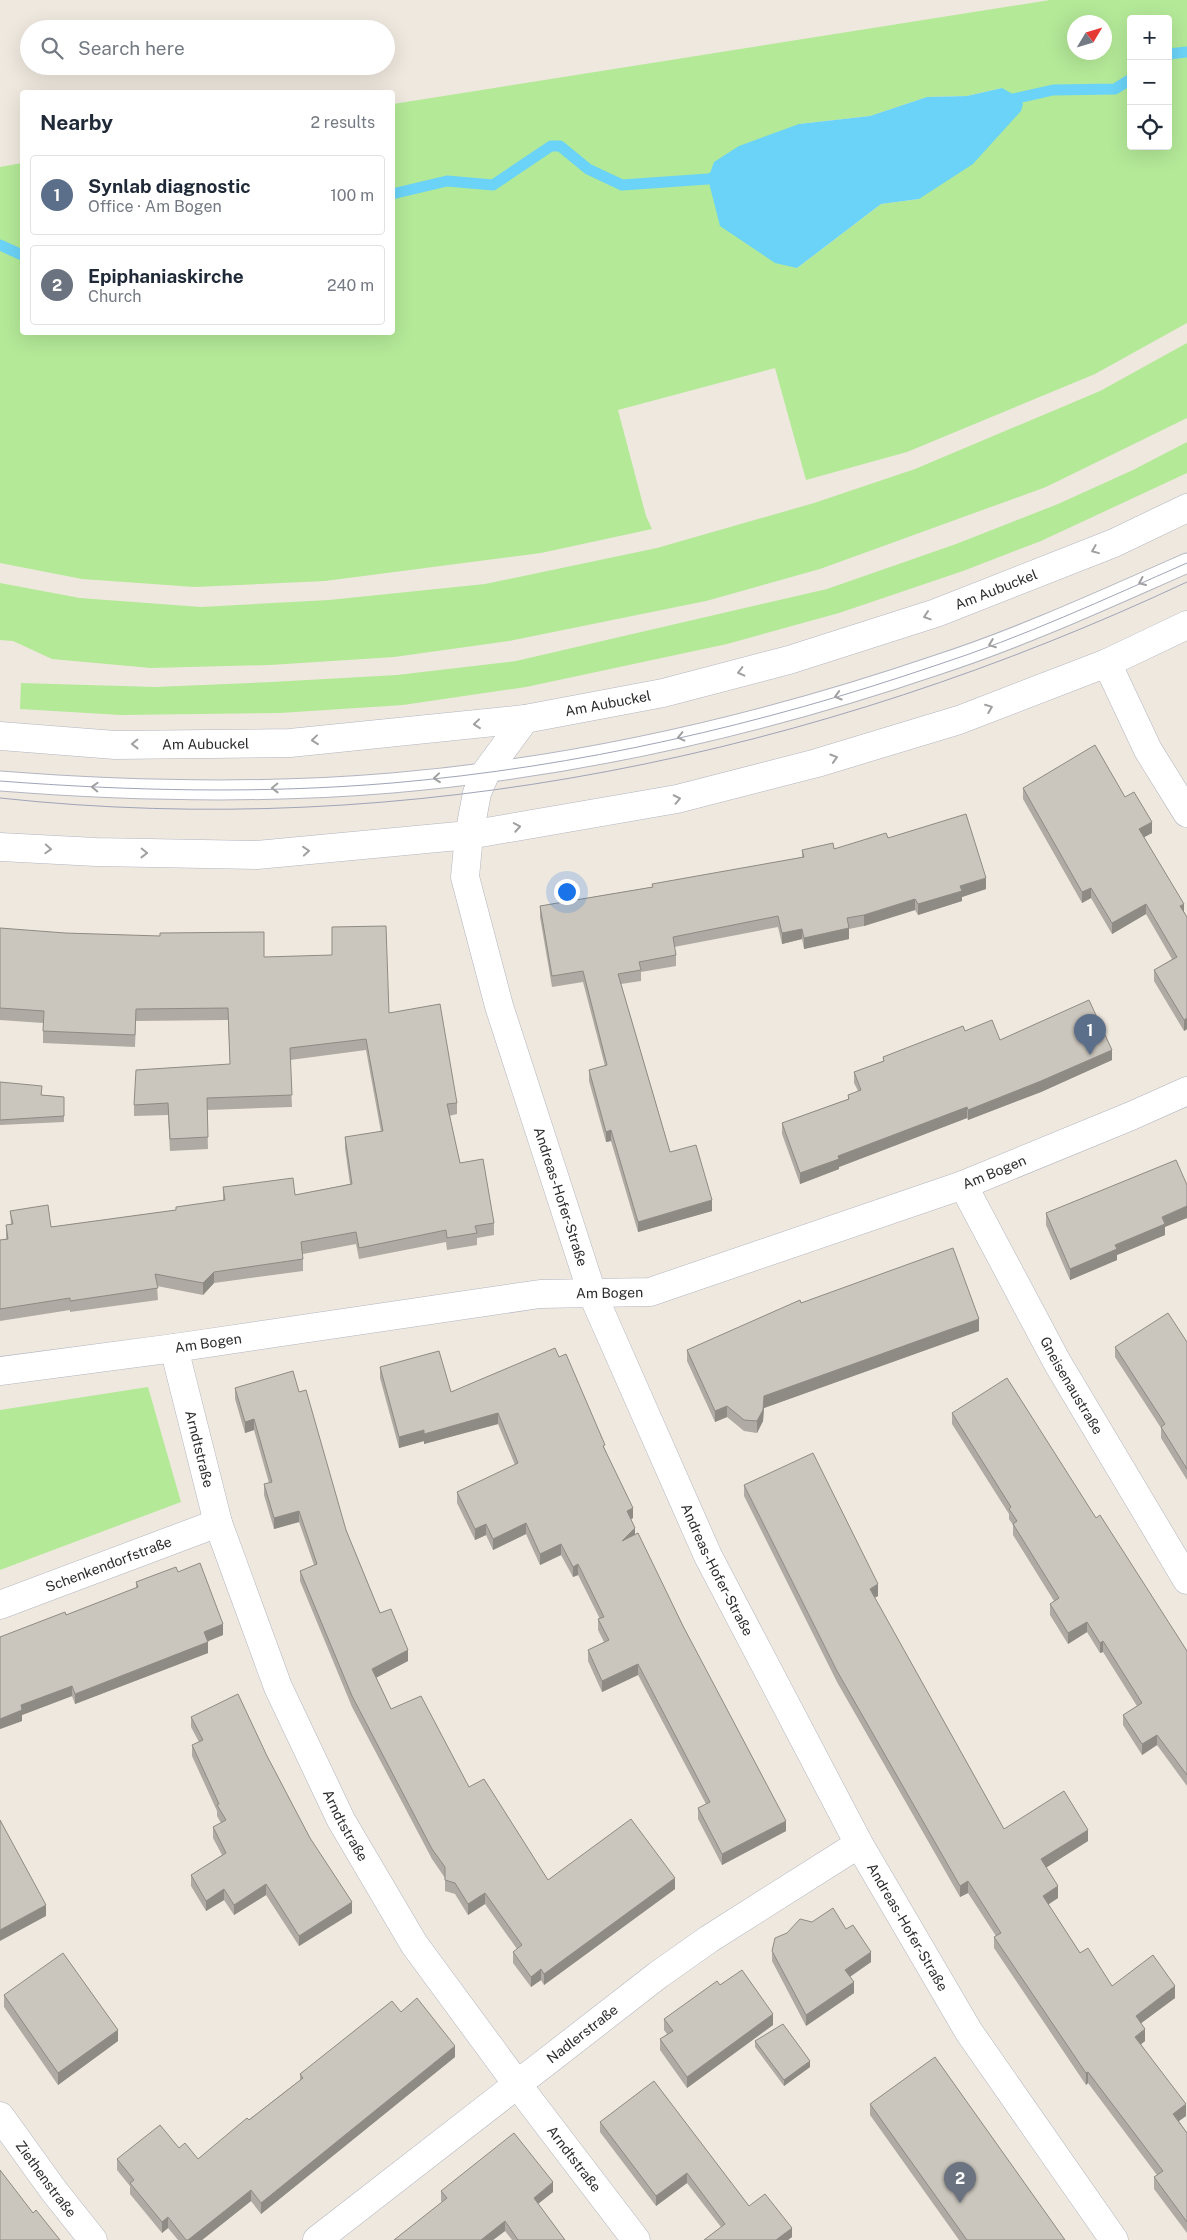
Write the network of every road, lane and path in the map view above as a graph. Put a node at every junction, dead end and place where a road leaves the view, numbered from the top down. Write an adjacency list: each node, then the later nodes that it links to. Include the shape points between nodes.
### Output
1 (1187, 508): 5 (street, Am Aubuckel, one-way to 5, via 1114,543 936,613 798,657 663,693)
2 (1187, 563): 7 (lane, one-way to 7, via 1066,616 938,665 772,716 651,744)
3 (1187, 625): 4 (street)
4 (1107, 663): 9 (street, via 1148,750); 10 (street, one-way to 4, via 677,800 817,763 958,720)
5 (526, 719): 6 (street, Am Aubuckel, one-way to 6, via 290,743 115,745); 7 (street, Andreas-Hofer-Straße)
6 (0, 736)
7 (486, 772): 8 (lane, one-way to 8, via 392,783 292,788 184,790); 10 (street, Andreas-Hofer-Straße, via 476,793)
8 (0, 781)
9 (1187, 813)
10 (469, 835): 11 (street, one-way to 10, via 257,855); 14 (street, Andreas-Hofer-Straße, via 465,877 494,988)
11 (0, 847)
12 (1187, 1091): 13 (street, Am Bogen)
13 (963, 1185): 14 (street, Am Bogen, via 650,1292); 18 (street, Gneisenaustraße, via 1057,1362)
14 (592, 1293): 15 (street, Am Bogen, via 540,1294); 20 (street, Andreas-Hofer-Straße, via 708,1556)
15 (174, 1348): 16 (street, Am Bogen); 17 (street, Arndtstraße)
16 (0, 1371)
17 (218, 1523): 19 (street, Schenkendorfstraße); 21 (street, Arndtstraße, via 278,1687 341,1820 414,1944)
18 (1187, 1580)
19 (0, 1605)
20 (859, 1844): 21 (street, Nadlerstraße, via 709,1939); 26 (street, Andreas-Hofer-Straße, via 969,2032)
21 (517, 2084): 24 (street, Nadlerstraße); 25 (street, Arndtstraße)
22 (0, 2116): 23 (street, Ziethenstraße)
23 (93, 2240)
24 (318, 2240)
25 (636, 2240)
26 (1114, 2240)

